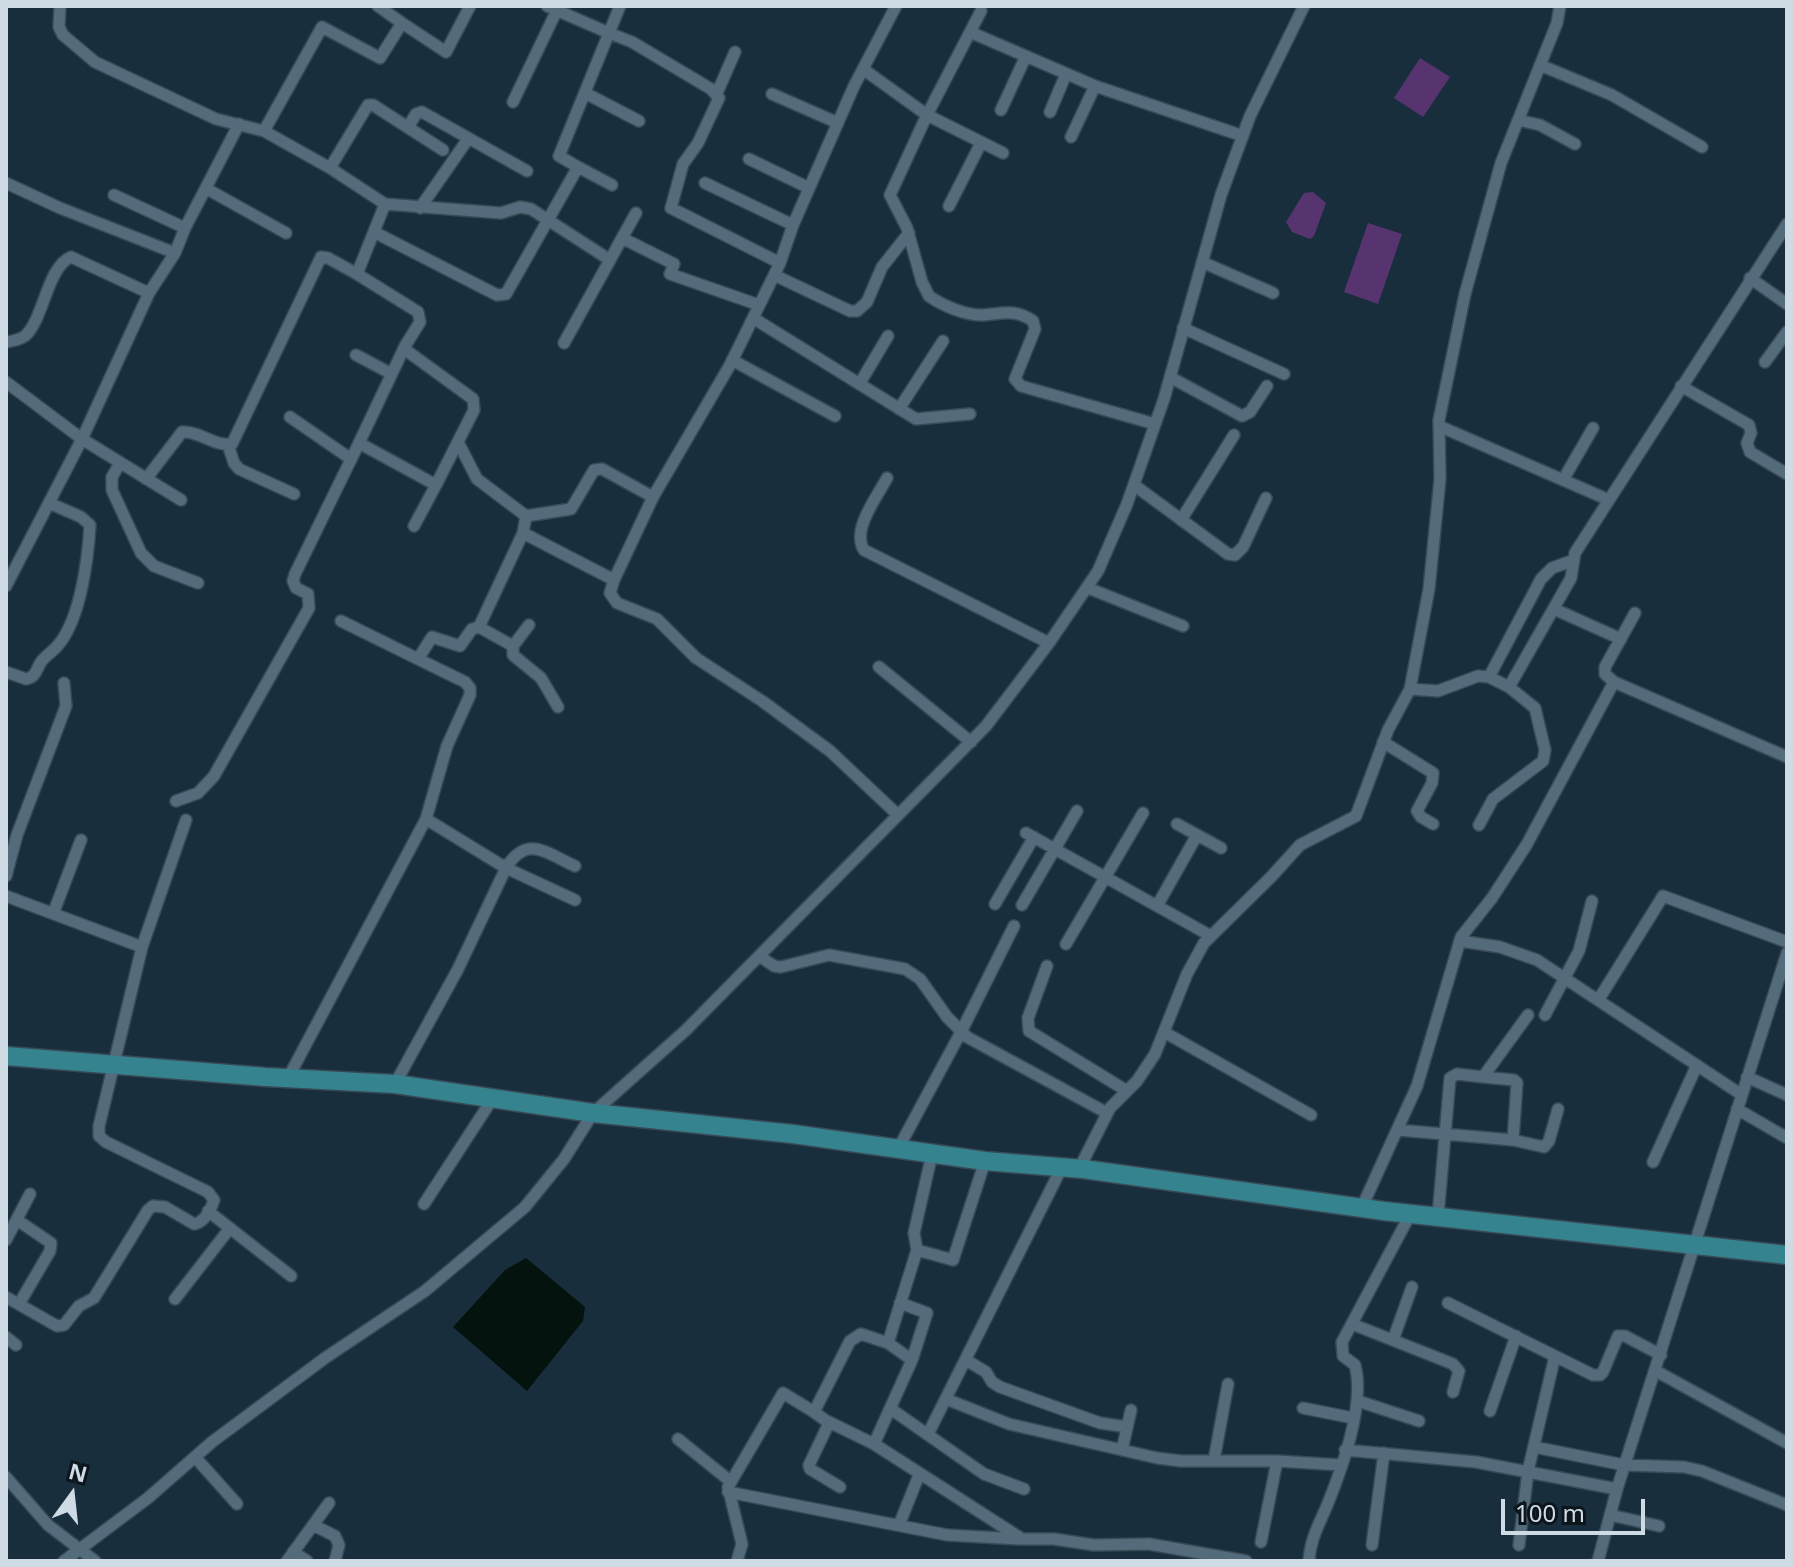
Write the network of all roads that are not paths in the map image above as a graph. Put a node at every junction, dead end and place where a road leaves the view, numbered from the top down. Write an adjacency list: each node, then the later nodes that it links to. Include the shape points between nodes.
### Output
1 (60, 6): 29 (street, via 63,35 95,62 216,119)
2 (378, 6): 10 (street)
3 (470, 6): 10 (street, via 446,52)
4 (620, 6): 12 (street)
5 (896, 6): 16 (street)
6 (1304, 6): 32 (street)
7 (1560, 6): 15 (street)
8 (552, 8): 12 (street); 22 (street)
9 (981, 11): 11 (street)
10 (402, 23): 31 (street, via 380,58 322,27)
11 (970, 32): 14 (street); 25 (street)
12 (609, 33): 19 (street); 20 (street)
13 (735, 52): 19 (street)
14 (1026, 56): 17 (street); 23 (street)
15 (1540, 65): 26 (street); 37 (street, via 1612,95)
16 (863, 69): 25 (street); 28 (street)
17 (1066, 74): 18 (street); 24 (street)
18 (1095, 86): 32 (street); 33 (street)
19 (717, 93): 65 (street, via 718,104 683,164 671,208)
20 (587, 94): 27 (street); 41 (street, via 559,156)
21 (772, 94): 28 (street)
22 (513, 102)
23 (1001, 110)
24 (1050, 112)
25 (927, 115): 35 (street); 60 (street, via 890,195)
26 (1518, 120): 36 (street); 95 (street, via 1465,294)
27 (639, 121)
28 (838, 123): 47 (street)
29 (239, 124): 31 (street); 48 (street)
30 (408, 127): 34 (street, via 422,112); 38 (street); 42 (street, via 368,105)
31 (264, 131): 42 (street)
32 (1243, 136): 64 (street)
33 (1071, 137)
34 (468, 139): 43 (street); 52 (street)
35 (981, 143): 39 (street); 51 (street)
36 (1575, 144)
37 (1702, 147)
38 (443, 150)
39 (1003, 153)
40 (749, 159): 47 (street)
41 (578, 167): 46 (street); 54 (street)
42 (330, 168): 50 (street)
43 (527, 171)
44 (6, 183): 62 (street)
45 (705, 183): 55 (street)
46 (612, 185)
47 (809, 188): 55 (street)
48 (207, 189): 56 (street); 59 (street)
49 (114, 195): 56 (street)
50 (385, 204): 52 (street); 58 (street)
51 (949, 206)
52 (420, 208): 54 (street, via 501,213 520,207)
53 (636, 213): 61 (street)
54 (548, 221): 58 (street, via 502,296); 63 (street)
55 (793, 225): 65 (street)
56 (185, 228): 62 (street)
57 (1785, 231): 67 (street)
58 (374, 232): 66 (street)
59 (286, 233)
60 (909, 233): 65 (street, via 857,311); 94 (street, via 929,296 968,313 1007,311 1033,321 1035,329 1015,379 1021,386)
61 (622, 238): 63 (street); 71 (street, via 674,264 670,274)
62 (175, 253): 68 (street)
63 (610, 260): 78 (street)
64 (1202, 262): 69 (street); 73 (street)
65 (777, 269): 71 (street)
66 (357, 274): 79 (street, via 418,312 420,322); 101 (street, via 328,258 318,260 236,439)
67 (1750, 278): 70 (street); 89 (street)
68 (149, 293): 77 (street, via 71,257 61,265 28,332); 98 (street)
69 (1273, 293)
70 (1787, 304)
71 (759, 305): 72 (street)
72 (753, 318): 81 (street); 87 (street)
73 (1183, 328): 84 (street); 85 (street)
74 (1787, 332): 82 (street)
75 (888, 336): 87 (street)
76 (943, 341): 90 (street)
77 (6, 342)
78 (564, 343)
79 (405, 346): 83 (street); 100 (street, via 473,399 474,410)
80 (356, 355): 83 (street)
81 (732, 360): 92 (street); 111 (street)
82 (1765, 362)
83 (390, 373): 99 (street)
84 (1284, 374)
85 (1170, 377): 88 (street, via 1242,416); 94 (street)
86 (6, 382): 98 (street)
87 (860, 383): 90 (street)
88 (1267, 386)
89 (1681, 386): 104 (street, via 1749,425 1750,452); 114 (street)
90 (899, 409): 91 (street, via 924,420)
91 (970, 414)
92 (835, 416)
93 (290, 417): 102 (street)
94 (1155, 424): 109 (street)
95 (1439, 426): 107 (street); 141 (street, via 1440,479 1429,589)
96 (1593, 428): 107 (street)
97 (1234, 435): 117 (street)
98 (82, 439): 103 (street); 115 (street)
99 (359, 443): 102 (street); 108 (street)
100 (459, 444): 108 (street); 116 (street, via 477,479)
101 (228, 445): 106 (street, via 182,432); 110 (street, via 239,469)
102 (351, 459): 146 (street, via 293,581 308,594 309,608 214,776 198,793)
103 (120, 463): 106 (street); 122 (street, via 111,484 141,553 154,566)
104 (1787, 474)
105 (887, 478): 132 (street, via 861,528 864,550)
106 (146, 479): 113 (street)
107 (1563, 480): 114 (street)
108 (436, 485): 118 (street)
109 (1134, 485): 117 (street); 124 (street)
110 (294, 494)
111 (653, 497): 116 (street, via 602,469 594,470 571,509); 121 (street)
112 (1266, 498): 117 (street, via 1235,555)
113 (181, 500)
114 (1609, 500): 120 (street)
115 (49, 503): 123 (street); 136 (street, via 90,525 76,605 65,634 34,676 26,679)
116 (526, 516): 119 (street)
117 (1181, 520)
118 (414, 526)
119 (523, 533): 121 (street); 130 (street)
120 (1574, 560): 125 (street); 137 (street, via 1552,568 1541,579)
121 (614, 580): 149 (street, via 610,593 617,603 657,619 696,658 830,751)
122 (198, 583)
123 (6, 586)
124 (1088, 588): 129 (street); 132 (street)
125 (1554, 609): 131 (street); 140 (street)
126 (1635, 613): 131 (street)
127 (341, 621): 134 (street)
128 (529, 625): 133 (street)
129 (1183, 626)
130 (479, 627): 133 (street); 134 (street, via 460,646 432,637)
131 (1621, 639): 138 (street, via 1604,670)
132 (1049, 643): 143 (street)
133 (513, 646): 142 (street, via 513,655 541,678)
134 (418, 659): 150 (street, via 470,688)
135 (879, 667): 143 (street)
136 (6, 672)
137 (1489, 677): 140 (street); 141 (street, via 1470,677 1438,691)
138 (1614, 682): 145 (street); 173 (street, via 1527,844)
139 (64, 683): 155 (street, via 66,706)
140 (1509, 687): 154 (street, via 1535,708 1545,756 1537,768 1493,799)
141 (1410, 689): 144 (street)
142 (558, 707)
143 (971, 742): 149 (street)
144 (1383, 742): 153 (street, via 1433,773 1417,811); 172 (street, via 1356,816 1300,845)
145 (1787, 757)
146 (176, 801)
147 (1077, 811): 159 (street)
148 (1143, 813): 163 (street)
149 (898, 815): 178 (street)
150 (426, 819): 161 (street); 191 (street)
151 (186, 820): 176 (street)
152 (1177, 824): 156 (street)
153 (1433, 824)
154 (1479, 825)
155 (12, 833): 162 (street)
156 (1197, 835): 158 (street); 169 (street)
157 (81, 840): 170 (street)
158 (1221, 848)
159 (1055, 849): 163 (street); 167 (street, via 1030,835); 168 (street)
160 (575, 866): 161 (street, via 531,847 519,850)
161 (506, 868): 165 (street); 192 (street)
162 (6, 876)
163 (1105, 877): 169 (street); 175 (street)
164 (6, 896): 170 (street)
165 (575, 900)
166 (1592, 901): 180 (street, via 1582,943)
167 (995, 904)
168 (1022, 905)
169 (1157, 906): 172 (street)
170 (53, 914): 176 (street)
171 (1014, 926): 184 (street)
172 (1211, 936): 185 (street, via 1187,974)
173 (1460, 941): 180 (street, via 1519,953); 202 (street, via 1417,1086)
174 (1787, 942): 181 (street, via 1663,896)
175 (1066, 944)
176 (142, 947): 187 (street)
177 (1787, 953): 190 (street)
178 (759, 956): 184 (street, via 781,967 829,955 905,969 920,979); 199 (street)
179 (1047, 966): 193 (street, via 1028,1018 1029,1031)
180 (1566, 977): 181 (street); 183 (street)
181 (1599, 999): 188 (street)
182 (1528, 1015): 189 (street)
183 (1545, 1015)
184 (961, 1032): 200 (street); 206 (street)
185 (1164, 1032): 193 (street, via 1146,1069); 201 (street)
186 (6, 1056): 187 (main road)
187 (115, 1063): 191 (main road); 214 (street, via 99,1136 208,1192 214,1200)
188 (1697, 1065): 194 (street); 209 (street)
189 (1483, 1077): 203 (street, via 1450,1078); 205 (street, via 1517,1083)
190 (1747, 1077): 194 (street); 195 (street)
191 (288, 1078): 192 (main road)
192 (395, 1084): 196 (main road)
193 (1127, 1091): 200 (street)
194 (1742, 1095): 198 (street)
195 (1787, 1095)
196 (493, 1098): 199 (main road); 212 (street)
197 (1558, 1109): 205 (street, via 1544,1147)
198 (1737, 1109): 204 (street); 220 (street)
199 (593, 1113): 206 (main road); 260 (street, via 525,1207 425,1291 325,1358)
200 (1107, 1113): 210 (street)
201 (1311, 1115)
202 (1398, 1130): 203 (street); 213 (street)
203 (1445, 1133): 205 (street); 216 (street)
204 (1787, 1138)
205 (1513, 1140)
206 (898, 1149): 207 (main road)
207 (932, 1154): 208 (main road); 221 (street, via 914,1233)
208 (985, 1161): 210 (main road); 221 (street, via 953,1260)
209 (1653, 1162)
210 (1071, 1168): 213 (main road); 237 (street)
211 (30, 1194): 217 (street)
212 (424, 1204)
213 (1362, 1207): 215 (main road)
214 (208, 1211): 218 (street); 229 (street, via 194,1224 153,1206 94,1298 79,1306 64,1325)
215 (1411, 1213): 216 (main road); 230 (street)
216 (1438, 1216): 220 (main road)
217 (17, 1220): 219 (street); 229 (street, via 48,1239 51,1248)
218 (230, 1228): 223 (street); 226 (street)
219 (6, 1240)
220 (1694, 1244): 222 (main road); 234 (street)
221 (917, 1250): 227 (street)
222 (1787, 1255)
223 (291, 1276)
224 (1412, 1287): 232 (street)
225 (6, 1297): 229 (street)
226 (175, 1299)
227 (900, 1303): 233 (street); 236 (street, via 927,1313)
228 (1448, 1303): 231 (street)
229 (19, 1304)
230 (1352, 1324): 232 (street); 242 (street, via 1341,1350 1355,1365)
231 (1516, 1336): 235 (street); 246 (street)
232 (1393, 1340): 240 (street, via 1457,1367)
233 (888, 1343): 236 (street); 247 (street, via 861,1334 850,1341)
234 (1661, 1355): 235 (street, via 1618,1336 1603,1372 1596,1376); 238 (street)
235 (1555, 1356): 256 (street)
236 (912, 1360): 244 (street)
237 (966, 1360): 241 (street); 251 (street, via 982,1368 995,1385 1100,1423)
238 (1656, 1371): 254 (street); 264 (street)
239 (1228, 1384): 261 (street)
240 (1453, 1392)
241 (946, 1399): 252 (street); 257 (street, via 1009,1424)
242 (1358, 1401): 248 (street); 250 (street)
243 (1303, 1408): 248 (street)
244 (891, 1409): 252 (street); 255 (street)
245 (1131, 1410): 251 (street)
246 (1490, 1411)
247 (814, 1412): 249 (street); 268 (street, via 783,1393)
248 (1353, 1418): 258 (street)
249 (827, 1421): 255 (street); 269 (street, via 809,1465)
250 (1419, 1421)
251 (1127, 1427): 257 (street)
252 (928, 1434): 270 (street, via 984,1474)
253 (678, 1439): 268 (street)
254 (1787, 1443)
255 (874, 1444): 266 (street)
256 (1534, 1447): 264 (street); 265 (street)
257 (1122, 1450): 261 (street, via 1171,1460)
258 (1345, 1450): 259 (street); 263 (street)
259 (1384, 1453): 265 (street); 281 (street)
260 (195, 1457): 273 (street); 283 (street)
261 (1214, 1460): 262 (street)
262 (1277, 1461): 263 (street); 280 (street)
263 (1341, 1465): 292 (street, via 1311,1542)
264 (1624, 1465): 271 (street); 274 (street, via 1702,1471)
265 (1528, 1471): 271 (street); 282 (street)
266 (919, 1475): 277 (street); 279 (street)
267 (6, 1477): 283 (street, via 48,1525)
268 (729, 1487): 277 (street); 290 (street, via 742,1544)
269 (840, 1487)
270 (1024, 1489)
271 (1617, 1489): 275 (street)
272 (329, 1503): 276 (street)
273 (237, 1504)
274 (1787, 1505)
275 (1610, 1515): 278 (street); 293 (street)
276 (313, 1525): 284 (street); 289 (street, via 335,1536)
277 (899, 1525): 279 (street, via 947,1535)
278 (1659, 1526)
279 (1022, 1539): 285 (street, via 1149,1544)
280 (1261, 1542)
281 (1372, 1545)
282 (1519, 1545)
283 (81, 1549): 286 (street); 287 (street)
284 (290, 1557): 288 (street)
285 (1208, 1558): 291 (street)
286 (64, 1561)
287 (95, 1561)
288 (307, 1561)
289 (335, 1561)
290 (737, 1561)
291 (1246, 1561)
292 (1309, 1561)
293 (1598, 1561)

